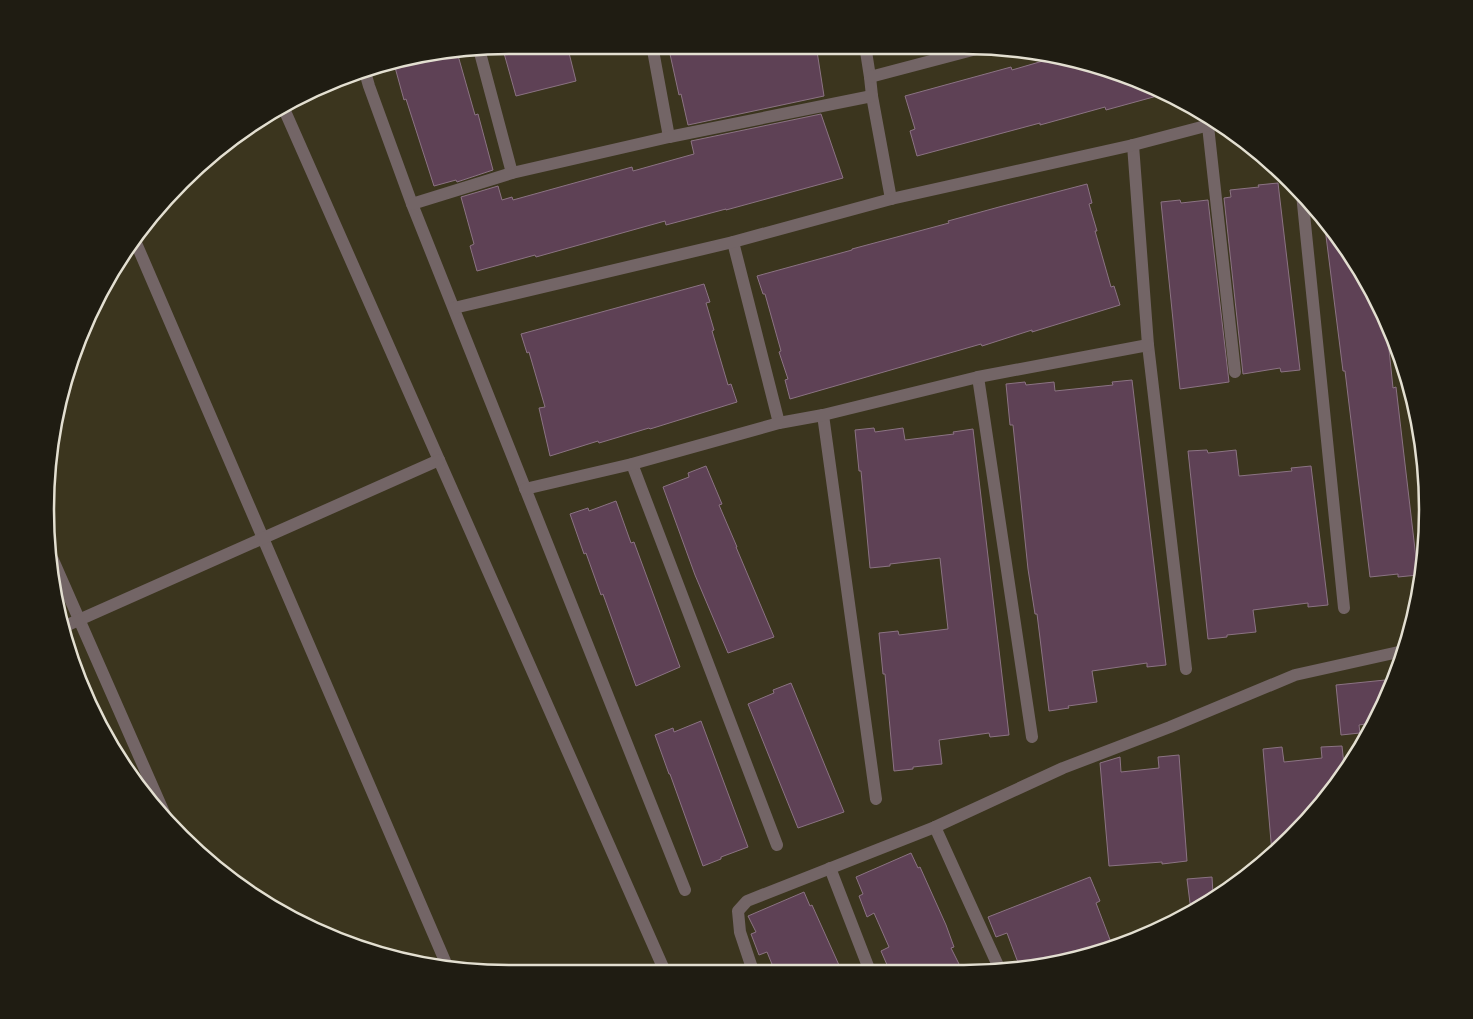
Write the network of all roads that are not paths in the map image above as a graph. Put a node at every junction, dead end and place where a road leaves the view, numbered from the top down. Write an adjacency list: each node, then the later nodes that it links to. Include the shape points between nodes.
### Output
1 (654, 54): 11 (street)
2 (866, 54): 6 (street)
3 (957, 54): 6 (street)
4 (481, 55): 13 (street)
5 (366, 77): 15 (street)
6 (870, 77): 7 (street)
7 (872, 96): 11 (street); 14 (street)
8 (286, 113): 25 (street)
9 (1208, 126): 12 (street)
10 (1210, 127): 21 (street)
11 (669, 137): 13 (street)
12 (1133, 145): 14 (street); 20 (street)
13 (512, 173): 15 (street)
14 (891, 199): 17 (street)
15 (412, 204): 19 (street)
16 (1303, 206): 30 (street)
17 (733, 242): 19 (street); 24 (street)
18 (138, 247): 28 (street)
19 (454, 308): 27 (street)
20 (1148, 345): 22 (street); 34 (street)
21 (1235, 372)
22 (978, 377): 23 (street); 35 (street)
23 (823, 414): 24 (street); 37 (street)
24 (779, 423): 26 (street)
25 (439, 460): 28 (street); 44 (street)
26 (632, 464): 27 (street); 39 (street)
27 (524, 489): 41 (street)
28 (262, 538): 31 (street); 42 (street)
29 (59, 576): 31 (street)
30 (1344, 608)
31 (79, 620): 32 (street); 36 (street)
32 (68, 624)
33 (1396, 654): 38 (street, via 1295,675 1170,728 1063,768)
34 (1186, 669)
35 (1032, 737)
36 (158, 799)
37 (876, 800)
38 (935, 827): 40 (street); 43 (street)
39 (777, 845)
40 (830, 868): 45 (street, via 746,901 738,911 740,932); 46 (street)
41 (685, 890)
42 (445, 960)
43 (997, 964)
44 (662, 965)
45 (751, 965)
46 (867, 965)

